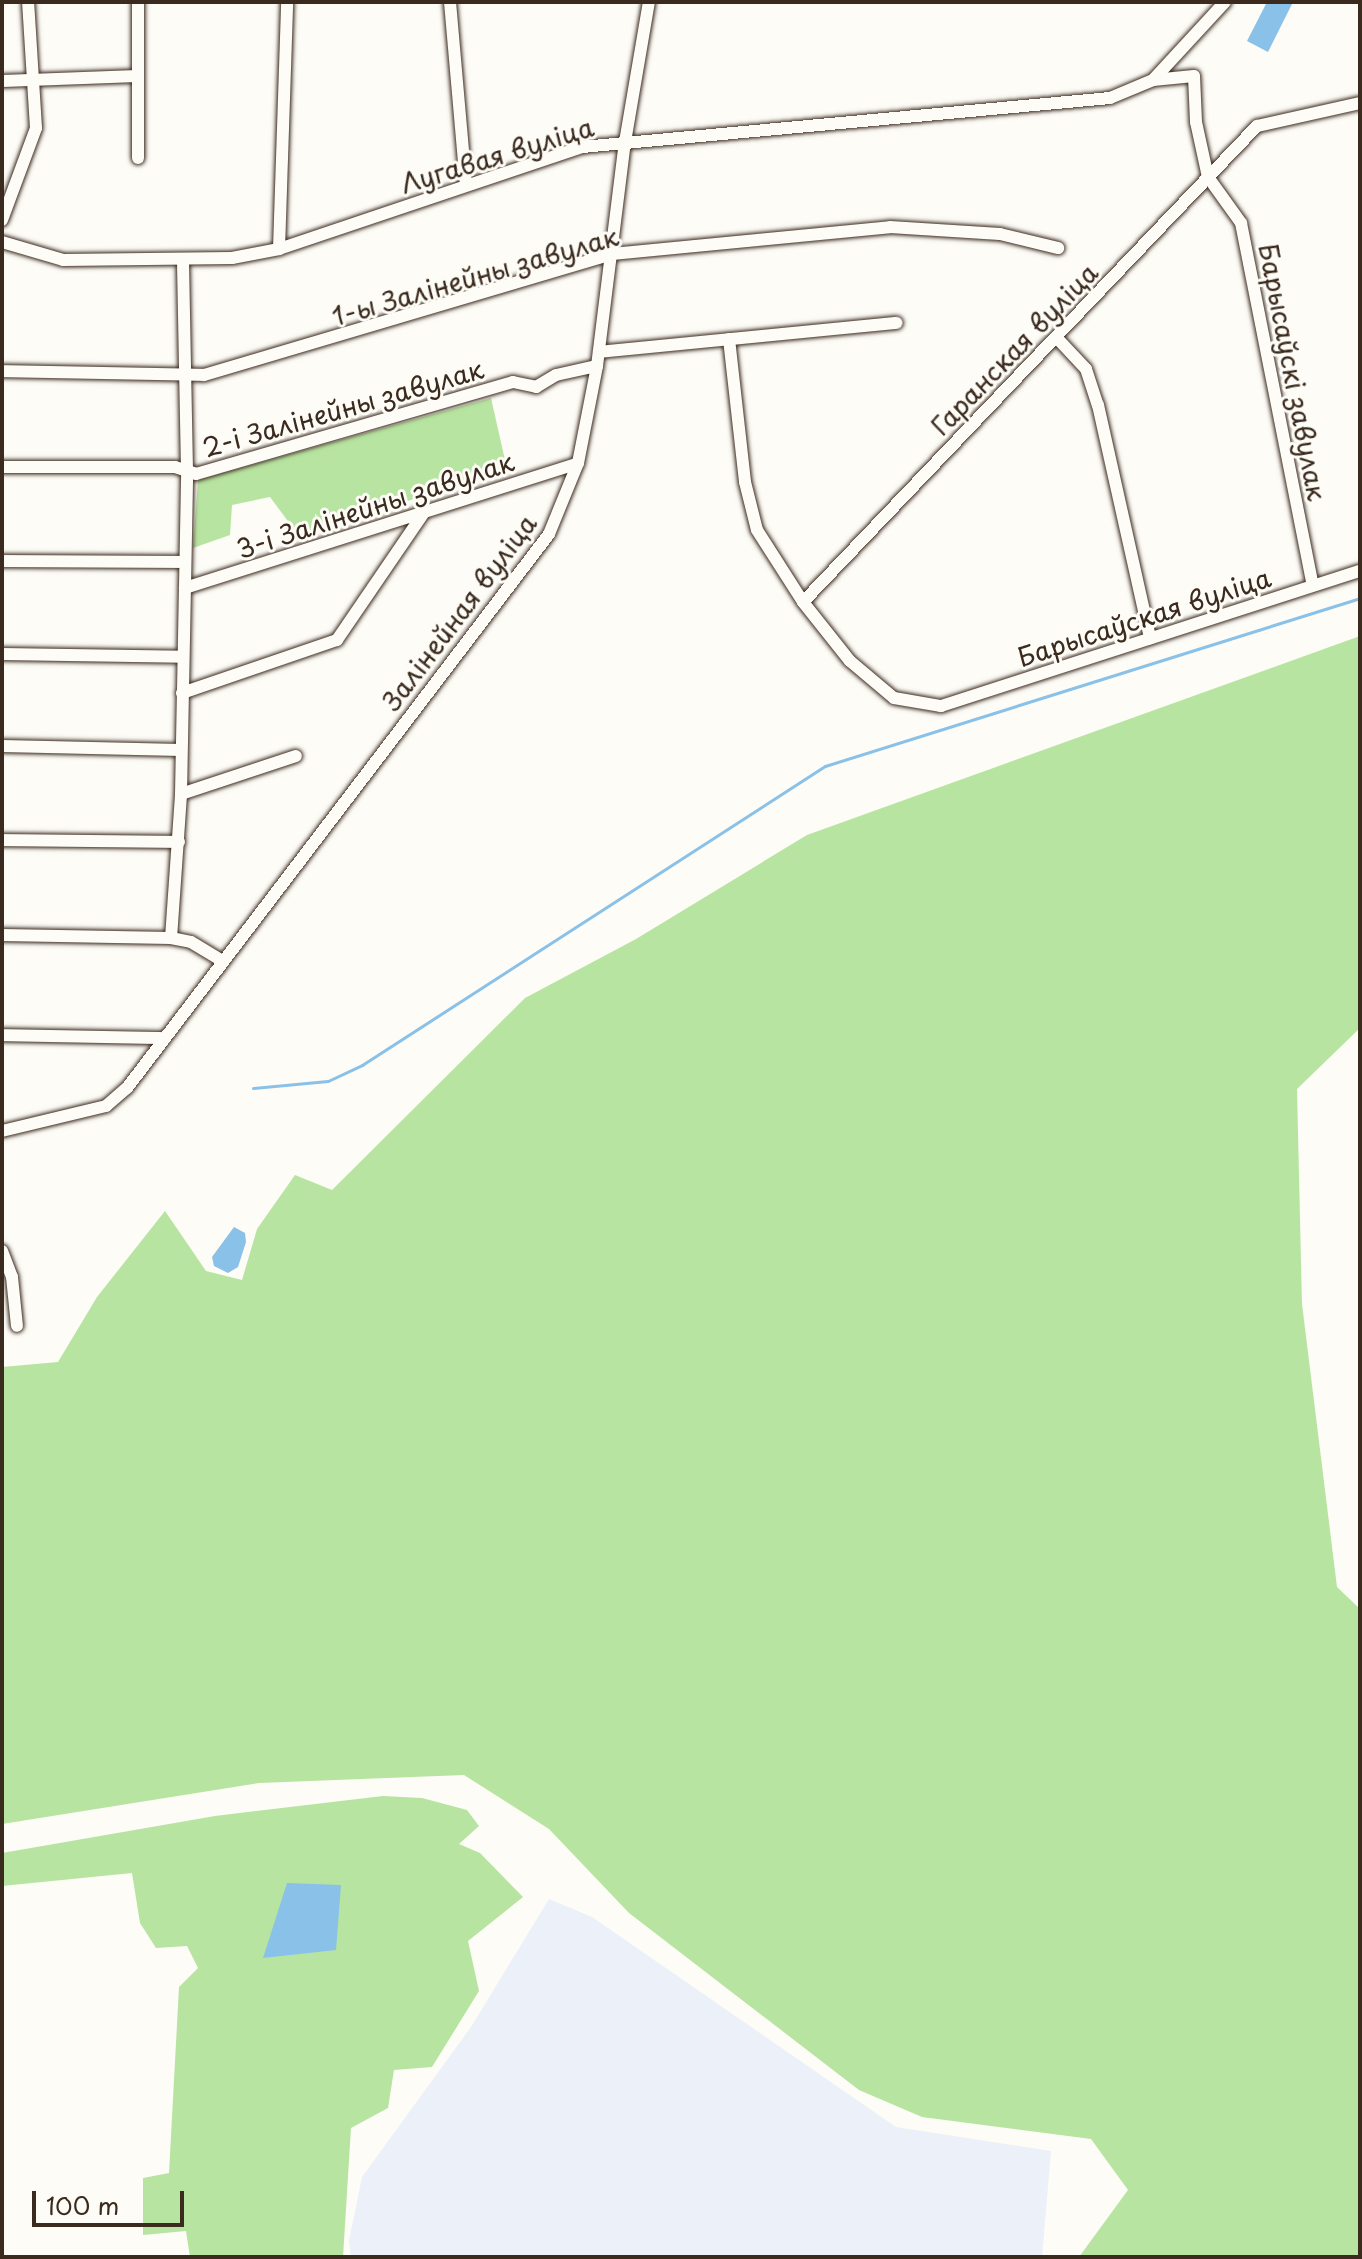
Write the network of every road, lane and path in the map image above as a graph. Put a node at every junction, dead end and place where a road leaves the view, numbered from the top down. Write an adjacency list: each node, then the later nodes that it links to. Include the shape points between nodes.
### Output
1 (28, 2): 8 (street)
2 (138, 2): 7 (street)
3 (287, 2): 19 (street)
4 (450, 2): 15 (street)
5 (649, 2): 12 (street, Залінейная вуліца)
6 (1225, 2): 9 (street)
7 (138, 76): 8 (street); 13 (street)
8 (34, 79): 10 (street); 16 (street, via 36,128)
9 (1153, 80): 12 (street, Лугавая вуліца, via 1110,98); 14 (street, via 1194,76 1196,122)
10 (2, 81)
11 (1360, 103): 14 (street, Гаранская вуліца, via 1257,126)
12 (625, 142): 15 (street, Лугавая вуліца, via 582,147); 20 (street, Залінейная вуліца)
13 (138, 158)
14 (1208, 177): 23 (street, Гаранская вуліца); 36 (street, Барысаўскі завулак, via 1241,223)
15 (466, 184): 19 (street, Лугавая вуліца)
16 (2, 220)
17 (2, 242): 21 (street, Лугавая вуліца, via 63,260)
18 (1058, 248): 20 (street, 1-ы Залінейны завулак, via 1000,234 890,227)
19 (279, 249): 21 (street, Лугавая вуліца)
20 (612, 254): 25 (street, Залінейная вуліца); 28 (street, 1-ы Залінейны завулак, via 296,351 204,375)
21 (183, 261): 28 (street)
22 (897, 323): 24 (street)
23 (1056, 337): 38 (street, Гаранская вуліца); 39 (street, via 1086,369 1098,405)
24 (729, 339): 25 (street); 38 (street, via 745,482 757,530)
25 (599, 352): 26 (street, Залінейная вуліца)
26 (597, 366): 29 (street, Залінейная вуліца); 31 (street, 2-і Залінейны завулак, via 556,375 536,387 513,382 196,474)
27 (2, 371): 28 (street, 1-ы Залінейны завулак)
28 (186, 374): 31 (street)
29 (578, 463): 32 (street, 3-і Залінейны завулак); 51 (street, Залінейная вуліца, via 549,534)
30 (2, 467): 31 (street, 2-і Залінейны завулак)
31 (187, 471): 34 (street)
32 (423, 514): 37 (street, 3-і Залінейны завулак); 42 (street, via 337,640)
33 (2, 561): 34 (street)
34 (185, 562): 37 (street)
35 (1360, 571): 36 (street, Барысаўская вуліца)
36 (1313, 585): 39 (street, Барысаўская вуліца)
37 (185, 588): 41 (street)
38 (803, 602): 39 (street, Барысаўская вуліца, via 850,661 894,698 941,706)
39 (1150, 638)
40 (2, 654): 41 (street)
41 (183, 657): 42 (street)
42 (182, 693): 44 (street)
43 (2, 746): 44 (street)
44 (181, 750): 46 (street)
45 (296, 756): 46 (street)
46 (181, 794): 48 (street)
47 (2, 840): 48 (street)
48 (179, 842): 50 (street)
49 (2, 935): 50 (street)
50 (171, 938): 51 (street, via 191,942)
51 (223, 961): 53 (street, Залінейная вуліца)
52 (2, 1035): 53 (street)
53 (165, 1038): 54 (street, Залінейная вуліца, via 127,1088 106,1106)
54 (2, 1131)
55 (2, 1251): 56 (street, via 12,1277)
56 (17, 1326)

